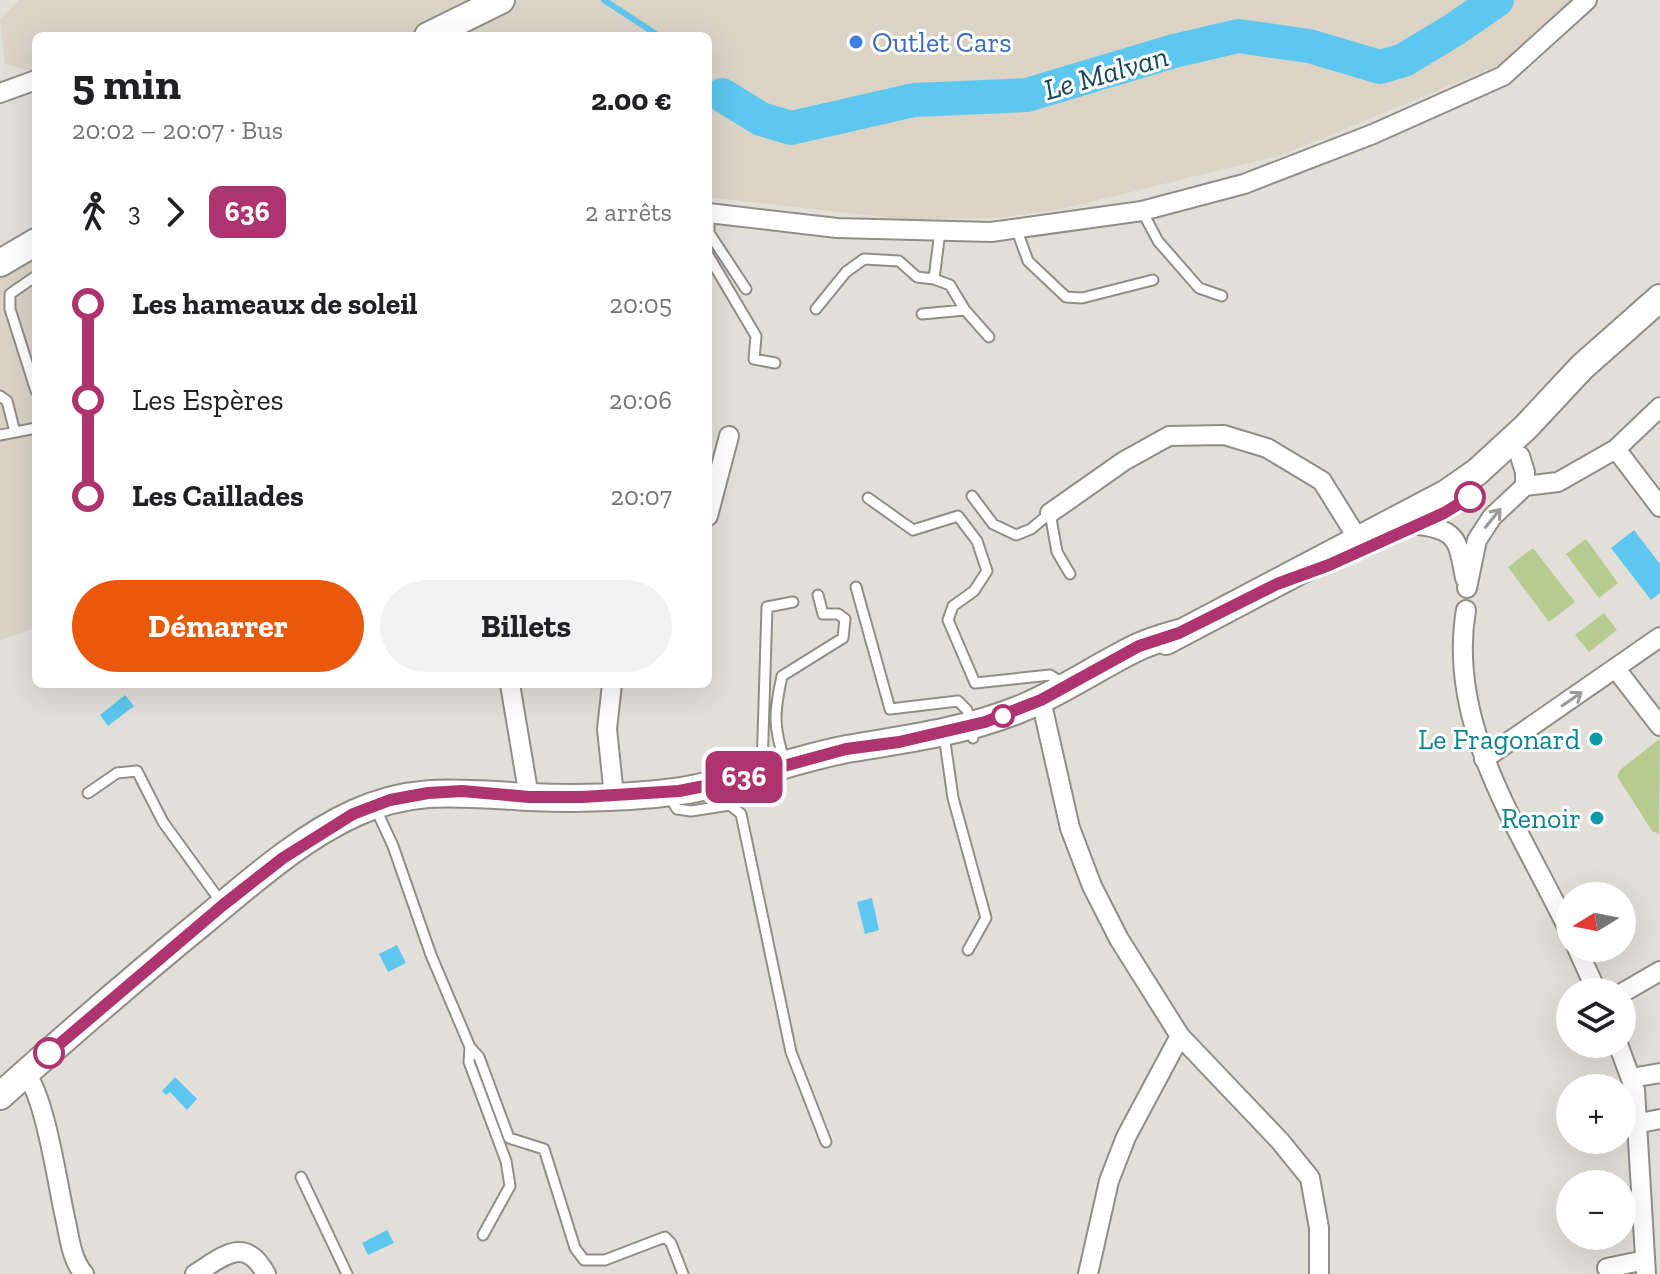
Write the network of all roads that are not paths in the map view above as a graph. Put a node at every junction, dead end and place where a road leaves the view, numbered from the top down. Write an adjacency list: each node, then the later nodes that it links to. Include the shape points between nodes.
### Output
1 (501, 0): 3 (main road)
2 (1587, 0): 6 (street, via 1503,76 1244,184)
3 (436, 32)
4 (32, 81): 5 (street)
5 (0, 93)
6 (1142, 211): 8 (street); 19 (lane, via 1158,241 1199,288)
7 (712, 214): 9 (street, via 837,228)
8 (1016, 228): 9 (street); 16 (lane, via 1028,261 1066,297 1082,298)
9 (940, 231): 15 (lane)
10 (712, 238): 17 (lane)
11 (32, 244): 13 (main road)
12 (712, 262): 26 (lane, via 756,336 754,359)
13 (0, 263)
14 (32, 279): 18 (lane)
15 (934, 279): 22 (lane, via 917,277 899,261 864,259); 23 (lane, via 950,285)
16 (1153, 280)
17 (746, 289)
18 (10, 294): 21 (lane); 27 (lane)
19 (1222, 296)
20 (1658, 299): 35 (main road); 43 (main road, via 1477,472)
21 (0, 300)
22 (816, 309)
23 (965, 310): 24 (lane); 25 (lane)
24 (922, 314)
25 (989, 337)
26 (775, 363)
27 (32, 378)
28 (0, 396): 31 (lane, via 7,401)
29 (1660, 407): 34 (street)
30 (32, 429): 31 (lane)
31 (15, 432): 32 (lane)
32 (0, 435)
33 (729, 436): 39 (street)
34 (1616, 449): 36 (street, via 1558,482); 40 (street)
35 (1520, 456): 36 (street); 42 (main road, via 1484,487)
36 (1525, 486): 42 (street, one-way to 36, via 1443,528 1459,543 1467,588 1477,540 1492,517)
37 (972, 496): 41 (lane, via 993,524 1016,535)
38 (868, 498): 53 (lane, via 913,530 958,516 977,541 987,571 974,591 953,606 948,620 975,683 1050,675)
39 (712, 501)
40 (1660, 507)
41 (1050, 513): 43 (street, via 1169,436 1224,435 1267,448 1322,481); 44 (lane, via 1057,552)
42 (1419, 525): 43 (main road)
43 (1361, 544): 53 (main road)
44 (1070, 574)
45 (856, 587): 56 (lane, via 890,709 958,701 967,710)
46 (818, 595): 59 (lane, via 823,614 845,619 843,638 782,676 774,710)
47 (793, 602): 59 (lane, via 767,607)
48 (1466, 610): 58 (street, via 1467,692)
49 (1660, 637): 50 (street)
50 (1616, 669): 55 (street); 58 (street, one-way to 50)
51 (511, 688): 63 (street)
52 (612, 688): 62 (street, via 607,729)
53 (1068, 692): 54 (main road)
54 (1042, 706): 56 (main road, via 1003,716); 70 (street, via 1070,828 1092,886)
55 (1660, 726)
56 (972, 732): 57 (main road)
57 (944, 737): 59 (main road, via 846,749); 67 (lane, via 953,798 986,918)
58 (1484, 759): 66 (street)
59 (774, 768): 60 (main road)
60 (667, 792): 62 (main road); 79 (lane, via 677,809 730,805 741,814 791,1052)
61 (88, 793): 65 (lane, via 117,773 137,771 163,822)
62 (614, 796): 63 (main road)
63 (529, 797): 64 (main road, via 462,791)
64 (374, 806): 65 (main road, via 322,831); 71 (lane)
65 (223, 905): 73 (main road)
66 (1556, 905)
67 (968, 950)
68 (1660, 971): 69 (street)
69 (1636, 985)
70 (1180, 1036): 89 (street, via 1120,1152); 90 (street, via 1310,1178 1319,1228)
71 (470, 1047): 81 (lane, via 469,1062 506,1161 510,1186); 88 (lane, via 479,1057 509,1138 544,1149 575,1248 584,1260 605,1260 665,1237)
72 (1660, 1073): 74 (street)
73 (26, 1074): 75 (main road); 84 (street, via 39,1098 69,1238)
74 (1636, 1077)
75 (0, 1096)
76 (1660, 1119): 77 (street)
77 (1636, 1124)
78 (1636, 1135): 82 (street)
79 (826, 1142)
80 (301, 1177): 87 (lane)
81 (483, 1235)
82 (1645, 1267): 83 (street)
83 (1607, 1268)
84 (84, 1274)
85 (195, 1274): 86 (street, via 239,1250 253,1254)
86 (266, 1274)
87 (347, 1274)
88 (683, 1274)
89 (1088, 1274)
90 (1319, 1274)

